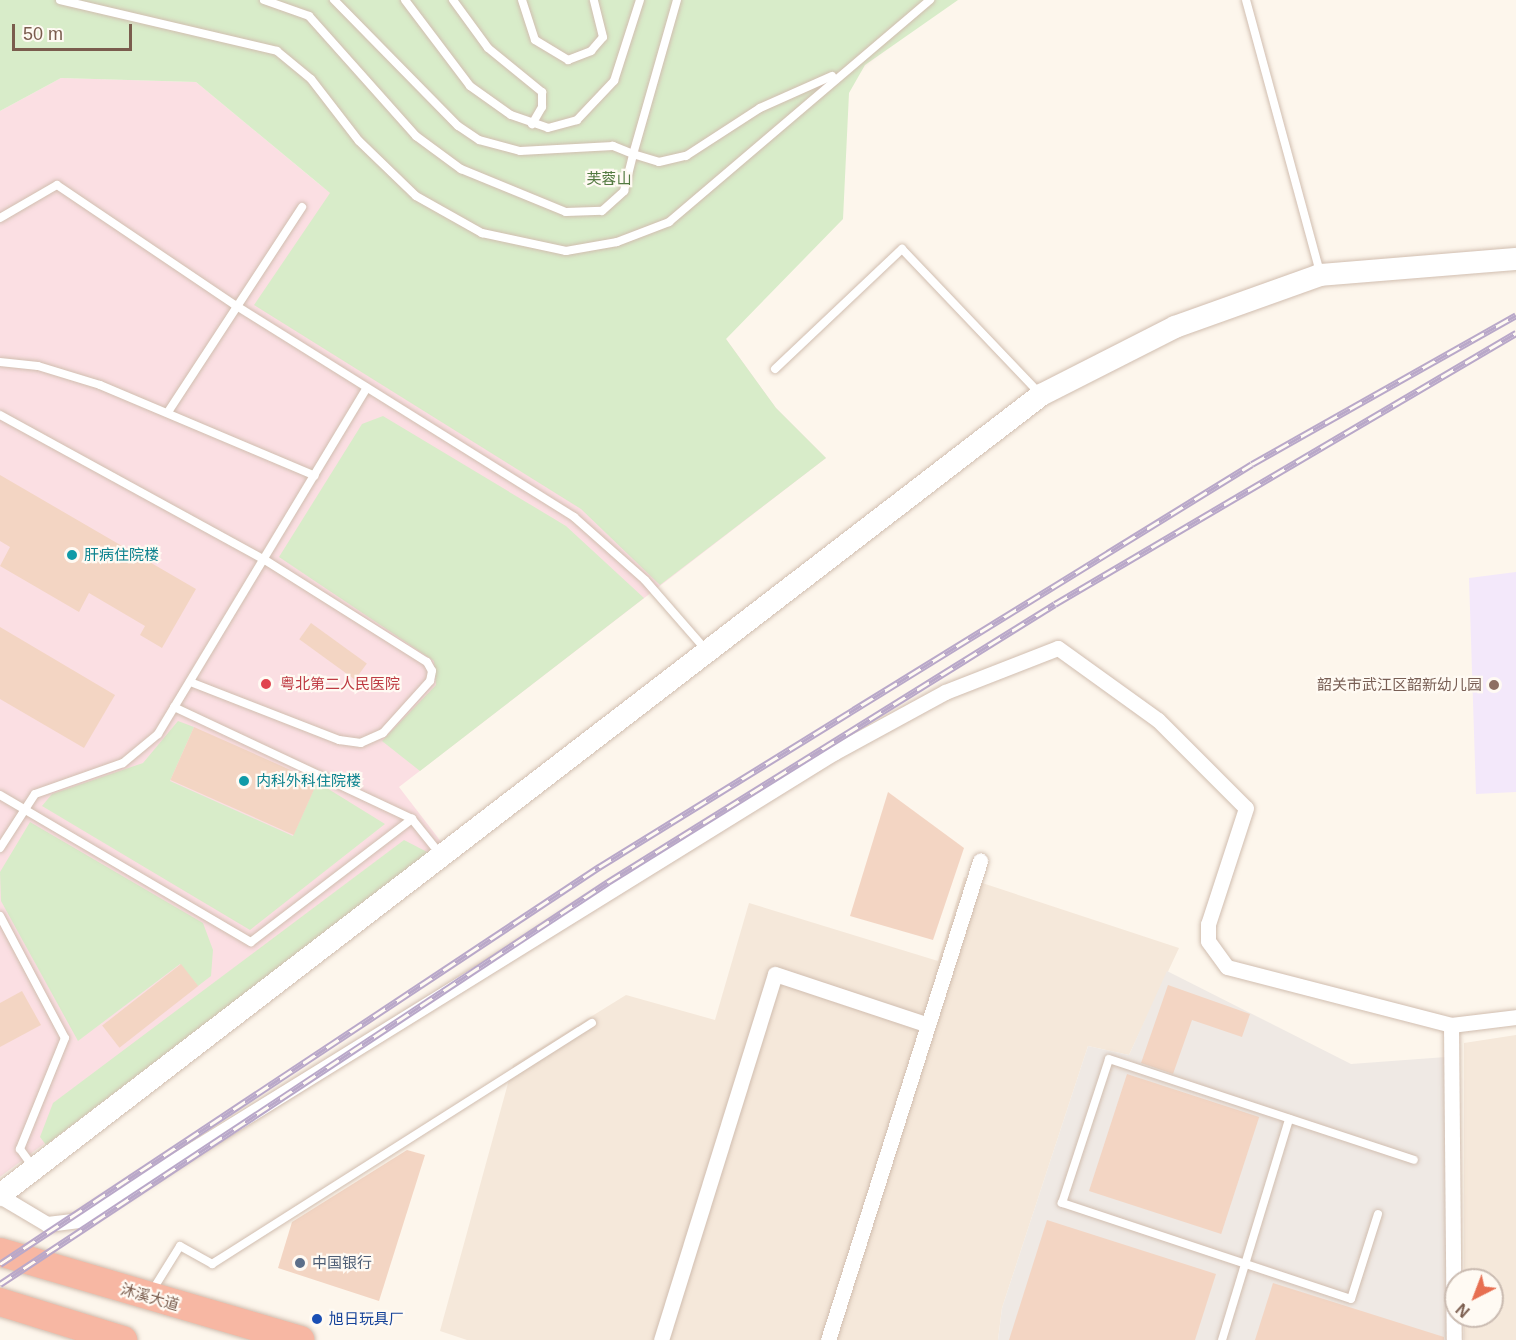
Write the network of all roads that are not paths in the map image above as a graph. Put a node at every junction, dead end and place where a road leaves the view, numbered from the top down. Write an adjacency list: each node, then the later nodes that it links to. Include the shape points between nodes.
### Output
1 (60, 0): 12 (lane, via 277,51 311,79 359,141 417,196 482,233 566,250 617,242 669,222)
2 (264, 0): 14 (lane, via 293,6 325,30 397,115 438,154 539,204 566,212 602,210 624,191)
3 (334, 0): 14 (lane, via 436,106 479,140 520,151 593,144)
4 (405, 0): 13 (lane, via 453,70 493,103)
5 (453, 0): 13 (lane, via 488,48 542,92 542,107)
6 (522, 0): 7 (lane, via 535,40 568,60 584,56 603,37)
7 (594, 0)
8 (640, 0): 13 (lane, via 624,64 593,109 562,126)
9 (677, 0): 14 (lane)
10 (930, 0): 12 (lane)
11 (1246, 0): 18 (lane)
12 (839, 73): 14 (lane, via 760,108 686,156 659,162)
13 (532, 124)
14 (633, 154)
15 (302, 207): 19 (lane)
16 (0, 218): 19 (lane, via 57,184)
17 (1516, 260): 18 (main road)
18 (1320, 275): 23 (main road, via 1175,327)
19 (235, 305): 22 (lane); 24 (lane)
20 (0, 362): 24 (lane, via 69,375)
21 (775, 369): 23 (lane, via 902,249)
22 (367, 388): 26 (lane); 28 (lane, via 574,517 645,580)
23 (1041, 395): 28 (main road)
24 (168, 412): 26 (lane)
25 (0, 415): 27 (lane)
26 (315, 476): 27 (lane)
27 (265, 560): 29 (lane); 29 (lane, via 427,662 430,681 383,733 361,743 339,740)
28 (708, 653): 35 (main road)
29 (190, 682): 30 (lane)
30 (174, 707): 32 (lane, via 136,756 35,794); 33 (lane)
31 (0, 795): 32 (lane)
32 (25, 810): 33 (lane, via 251,942); 34 (lane)
33 (412, 819): 35 (lane)
34 (0, 848)
35 (442, 858): 44 (main road)
36 (980, 861): 40 (street)
37 (0, 916): 44 (lane, via 65,1038 20,1149)
38 (1516, 1017): 41 (street)
39 (592, 1023): 49 (lane, via 212,1264 180,1246)
40 (928, 1025): 53 (street, via 775,974); 54 (street)
41 (1451, 1025): 45 (street, via 1227,967 1208,941 1208,924 1246,807 1158,720 1058,648 945,692 835,752 79,1220 48,1224); 56 (street)
42 (1289, 1119): 43 (lane); 48 (lane); 48 (lane, via 1109,1059 1062,1203)
43 (1414, 1160)
44 (36, 1170): 45 (main road)
45 (0, 1195)
46 (1378, 1214): 48 (lane, via 1352,1299)
47 (0, 1252): 49 (highway, 沐溪大道)
48 (1245, 1264): 55 (lane)
49 (148, 1297): 52 (highway, 沐溪大道)
50 (0, 1302): 51 (highway)
51 (110, 1338)
52 (300, 1340)
53 (661, 1340)
54 (828, 1340)
55 (1222, 1340)
56 (1454, 1340)

